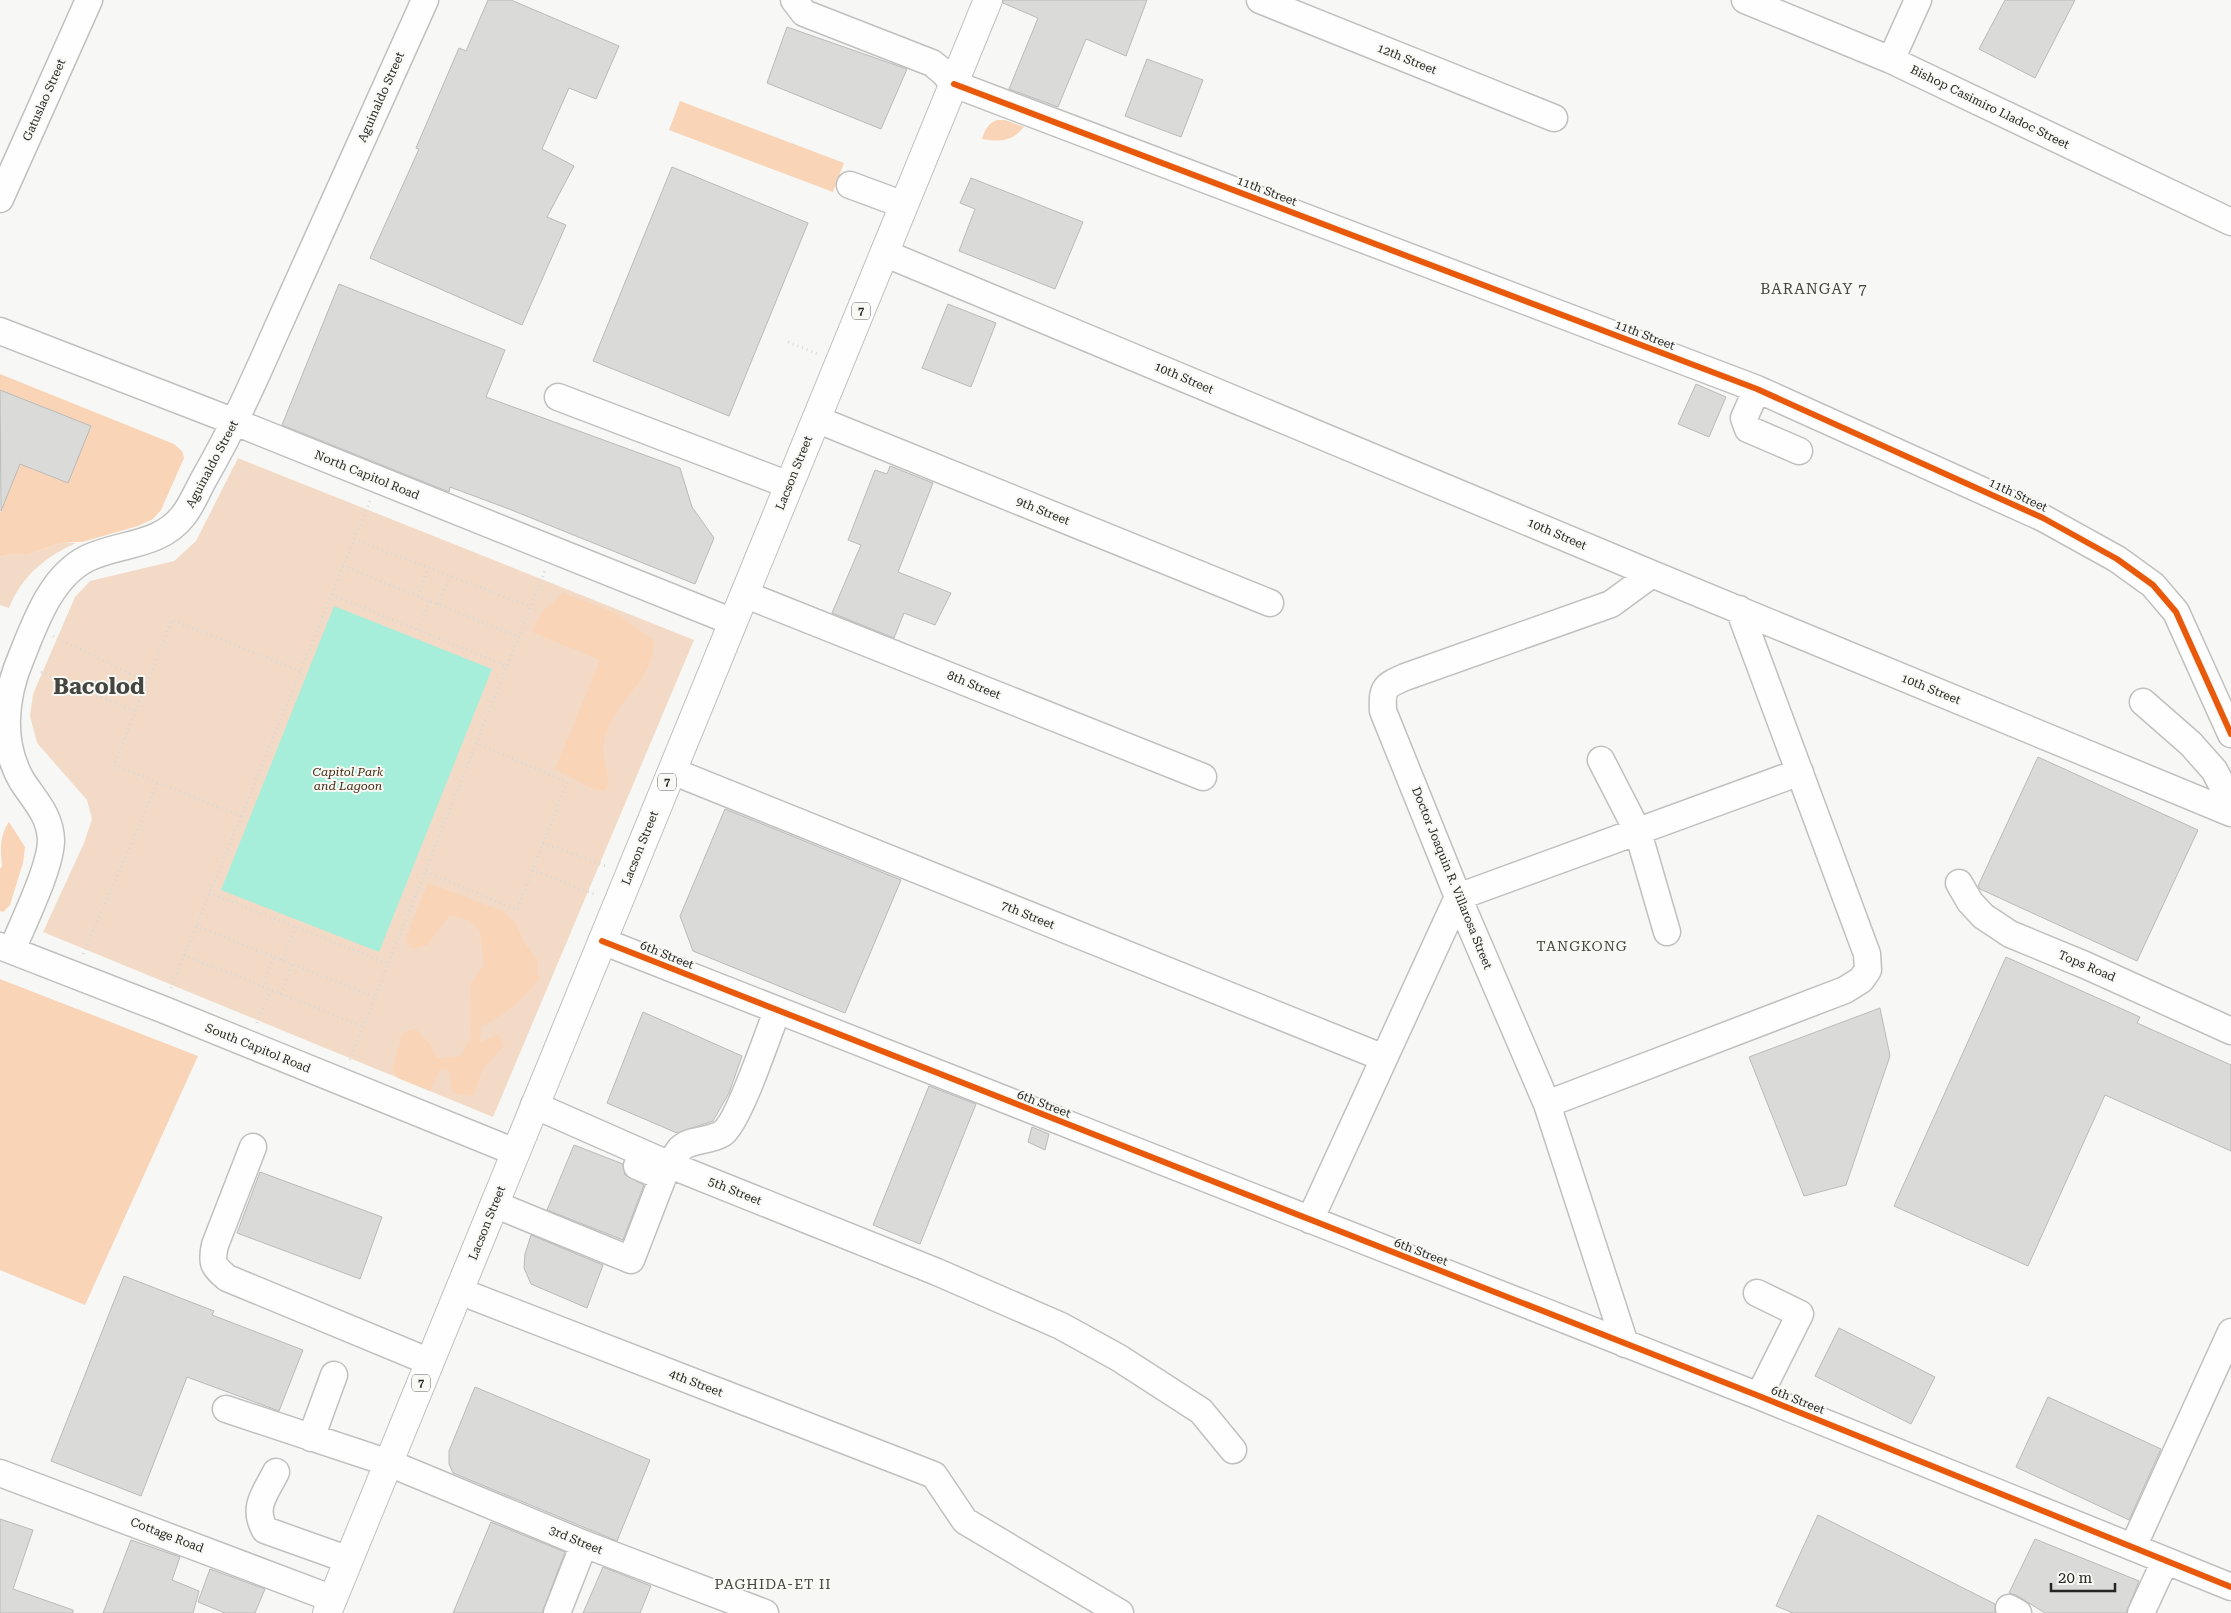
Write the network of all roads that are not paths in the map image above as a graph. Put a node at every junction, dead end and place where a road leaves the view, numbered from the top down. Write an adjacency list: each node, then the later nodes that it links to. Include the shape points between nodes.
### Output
1 (425, 0): 21 (street, Aguinaldo Street)
2 (794, 0): 10 (street, via 804,14 932,63)
3 (988, 0): 10 (main road, Lacson Street / 7)
4 (1260, 0): 8 (street, 12th Street)
5 (1745, 0): 9 (street, Bishop Casimiro Lladoc Street)
6 (1918, 0): 9 (street)
7 (82, 2): 13 (street, Gatuslao Street)
8 (1292, 6): 11 (street, 12th Street)
9 (1891, 60): 15 (street, Bishop Casimiro Lladoc Street)
10 (954, 84): 14 (main road, Lacson Street / 7); 18 (street, 11th Street)
11 (1554, 118)
12 (850, 185): 14 (street)
13 (0, 199)
14 (904, 205): 16 (main road, Lacson Street / 7)
15 (2231, 222)
16 (884, 253): 20 (main road, Lacson Street / 7); 24 (street, 10th Street)
17 (0, 331): 21 (street, North Capitol Road)
18 (1757, 389): 22 (street, via 1744,418 1748,429); 30 (street, 11th Street, via 2043,518 2117,559 2153,585 2176,612)
19 (558, 397): 23 (street)
20 (816, 419): 23 (main road, Lacson Street / 7); 26 (street, 9th Street)
21 (235, 422): 28 (street, North Capitol Road); 42 (street, Aguinaldo Street, via 185,515 150,540 88,559 71,570 56,587 34,627 9,692 5,716 13,765 48,819 51,841 48,861)
22 (1799, 451)
23 (789, 486): 25 (main road, Lacson Street / 7)
24 (1652, 574): 27 (street, 10th Street); 39 (street, Doctor Joaquin R. Villarosa Street, via 1611,604 1405,676 1390,683 1382,694 1383,711)
25 (744, 594): 28 (main road, Lacson Street / 7); 34 (street, 8th Street)
26 (1270, 603)
27 (1739, 609): 33 (street); 36 (street, 10th Street)
28 (733, 622): 32 (main road, Lacson Street / 7)
29 (2143, 702): 35 (street, via 2214,770)
30 (2231, 734)
31 (1601, 760): 37 (street)
32 (672, 771): 41 (main road, Lacson Street / 7); 45 (street, 7th Street)
33 (1800, 772): 37 (street); 46 (street, via 1867,954 1868,970 1861,980 1845,990)
34 (1203, 777)
35 (2231, 802)
36 (2231, 813)
37 (1638, 832): 39 (street); 40 (street)
38 (1959, 883): 44 (street, Tops Road, via 1983,916 2010,934 2085,964)
39 (1458, 897): 45 (street); 46 (street, Doctor Joaquin R. Villarosa Street)
40 (1667, 932)
41 (602, 942): 43 (street, 6th Street); 47 (main road, Lacson Street / 7)
42 (6, 948): 49 (street, South Capitol Road)
43 (777, 1011): 50 (street, via 735,1117 723,1133 681,1148); 52 (street, 6th Street)
44 (2231, 1031)
45 (1384, 1058): 52 (street)
46 (1547, 1104): 56 (street, Doctor Joaquin R. Villarosa Street)
47 (531, 1113): 49 (main road, Lacson Street / 7); 50 (street, 5th Street); 51 (street, via 664,1177 631,1260)
48 (253, 1147): 57 (street, via 215,1245 212,1259 216,1268 227,1278)
49 (515, 1152): 51 (main road, Lacson Street / 7)
50 (670, 1165): 62 (street, 5th Street, via 938,1272 1061,1326 1120,1358 1201,1411)
51 (494, 1204): 53 (main road, Lacson Street / 7)
52 (1310, 1220): 56 (street, 6th Street)
53 (459, 1291): 57 (main road, Lacson Street / 7); 74 (street, 4th Street, via 934,1475 965,1521)
54 (1757, 1293): 59 (street, via 1800,1314)
55 (2231, 1332): 67 (street)
56 (1625, 1344): 59 (street, 6th Street)
57 (430, 1362): 63 (main road, Lacson Street / 7)
58 (334, 1375): 61 (street)
59 (1759, 1396): 67 (street, 6th Street)
60 (226, 1408): 61 (street, 3rd Street)
61 (311, 1438): 63 (street, 3rd Street)
62 (1233, 1450)
63 (389, 1463): 66 (street, 3rd Street); 68 (main road, Lacson Street / 7)
64 (0, 1472): 71 (street, Cottage Road)
65 (276, 1472): 68 (street, via 258,1507 259,1520 265,1530)
66 (584, 1544): 72 (street); 73 (street, 3rd Street)
67 (2133, 1547): 69 (street, 6th Street)
68 (349, 1560): 71 (main road, Lacson Street / 7)
69 (2165, 1560): 70 (street, 6th Street); 75 (street)
70 (2231, 1587)
71 (330, 1606)
72 (557, 1613)
73 (765, 1613)
74 (1120, 1613)
75 (2141, 1613)

